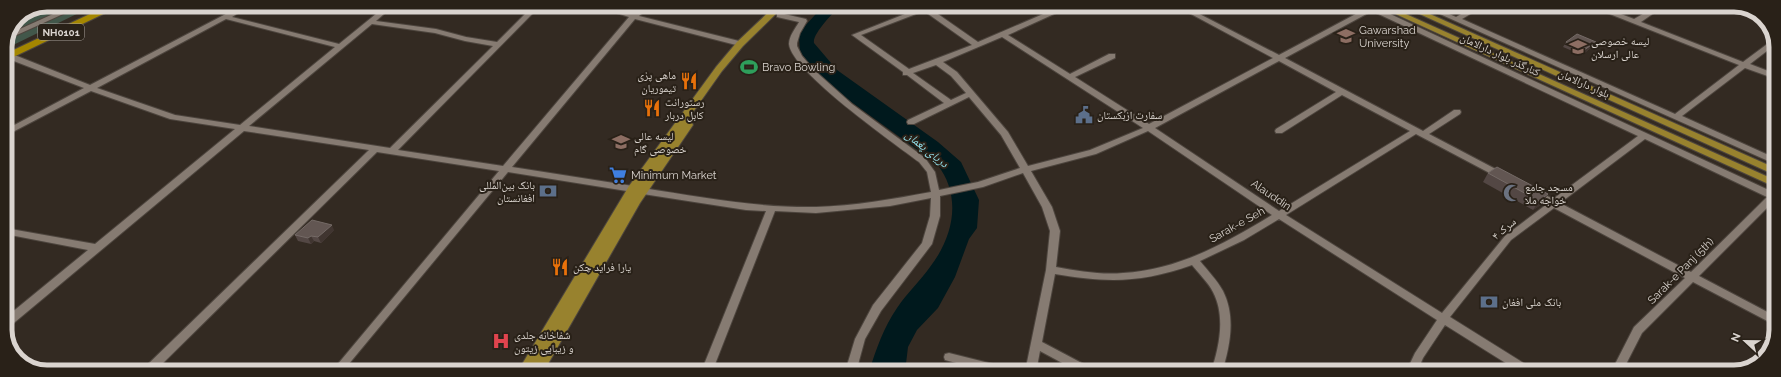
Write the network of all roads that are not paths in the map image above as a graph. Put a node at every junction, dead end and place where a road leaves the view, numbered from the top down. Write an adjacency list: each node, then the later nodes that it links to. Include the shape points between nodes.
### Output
1 (64, 12): 28 (street)
2 (102, 12): 35 (highway, NH0101)
3 (235, 12): 24 (street)
4 (382, 12): 26 (street)
5 (531, 12): 30 (street)
6 (620, 12): 23 (street)
7 (639, 12): 23 (street)
8 (778, 12): 31 (main road)
9 (778, 12): 66 (main road, via 731,64)
10 (784, 12): 68 (street, via 803,21 793,39 794,49 800,60 828,88 922,160 931,172)
11 (910, 12): 41 (street, via 856,35)
12 (929, 12): 32 (street)
13 (1056, 12): 29 (street)
14 (1191, 12): 37 (street)
15 (1363, 12): 37 (street)
16 (1387, 12): 56 (street, کنارگذر بلوار دارالامان)
17 (1388, 12): 63 (main road, بلوار دارالامان)
18 (1419, 12): 61 (main road, بلوار دارالامان)
19 (1440, 12): 25 (street, کنارگذر بلوار دارالامان)
20 (1469, 12): 25 (street)
21 (1609, 12): 27 (street)
22 (1651, 12): 27 (street)
23 (634, 16): 31 (street); 60 (street)
24 (225, 17): 33 (street); 44 (street)
25 (1457, 19): 49 (street, کنارگذر بلوار دارالامان)
26 (370, 22): 30 (street, via 436,31); 33 (street)
27 (1635, 22): 40 (street)
28 (15, 34)
29 (1002, 34): 32 (street); 43 (street, Alauddin)
30 (498, 44): 58 (street)
31 (740, 44): 66 (main road, via 719,69)
32 (977, 45): 39 (street)
33 (339, 46): 51 (street)
34 (1769, 46): 40 (street)
35 (12, 55)
36 (1112, 56): 43 (street)
37 (1278, 58): 46 (street); 52 (street)
38 (12, 59): 44 (street)
39 (937, 62): 41 (street); 45 (street, via 954,74)
40 (1744, 65): 42 (street); 49 (street)
41 (906, 73): 47 (street)
42 (1769, 74)
43 (1069, 76): 52 (street, Alauddin)
44 (91, 88): 51 (street, via 173,117); 53 (street)
45 (971, 92): 47 (street); 62 (street, via 1004,134)
46 (1342, 92): 54 (street); 55 (street)
47 (950, 103): 50 (street)
48 (1457, 112): 55 (street, Sarak-e Seh)
49 (1676, 117): 59 (street, کنارگذر بلوار دارالامان)
50 (911, 122)
51 (240, 128): 57 (street); 74 (street)
52 (1149, 128): 62 (street, via 1093,152); 72 (street, Alauddin)
53 (12, 129)
54 (1279, 131)
55 (1419, 132): 64 (street); 72 (street, Sarak-e Seh)
56 (1645, 135): 67 (street, کنارگذر بلوار دارالامان); 70 (street, سرک ۴)
57 (375, 149): 58 (street); 83 (street)
58 (392, 151): 60 (street)
59 (1769, 158)
60 (504, 169): 66 (street); 84 (street)
61 (1769, 169)
62 (1026, 170): 68 (street, via 980,185); 76 (street, via 1047,207 1055,231)
63 (1769, 181)
64 (1512, 182)
65 (1526, 189): 70 (street)
66 (638, 190): 71 (street); 85 (main road); 86 (main road)
67 (1769, 193)
68 (938, 194): 71 (street, via 861,207 816,210); 88 (street, via 927,244 877,308 860,339)
69 (1769, 202): 77 (street, Sarak-e Panj (5th))
70 (1553, 203): 77 (street); 79 (street, سرک ۴, via 1508,238)
71 (770, 209): 87 (street)
72 (1279, 215): 75 (street, Sarak-e Seh, via 1233,244); 79 (street, Alauddin)
73 (12, 233): 74 (street)
74 (97, 248): 78 (street)
75 (1194, 260): 76 (street, Sarak-e Seh, via 1123,277 1080,275); 92 (street, via 1219,295 1225,319 1226,339)
76 (1051, 270): 81 (street)
77 (1692, 277): 80 (street); 95 (street, Sarak-e Panj (5th), via 1638,330)
78 (12, 318)
79 (1444, 318): 93 (street, سرک ۴); 94 (street, Alauddin)
80 (1769, 318)
81 (1037, 344): 90 (street); 91 (street)
82 (948, 357): 89 (street)
83 (154, 365)
84 (342, 365)
85 (528, 365)
86 (541, 365)
87 (709, 365)
88 (852, 365)
89 (981, 365)
90 (1032, 365)
91 (1076, 365)
92 (1218, 365)
93 (1414, 365)
94 (1518, 365)
95 (1620, 365)

